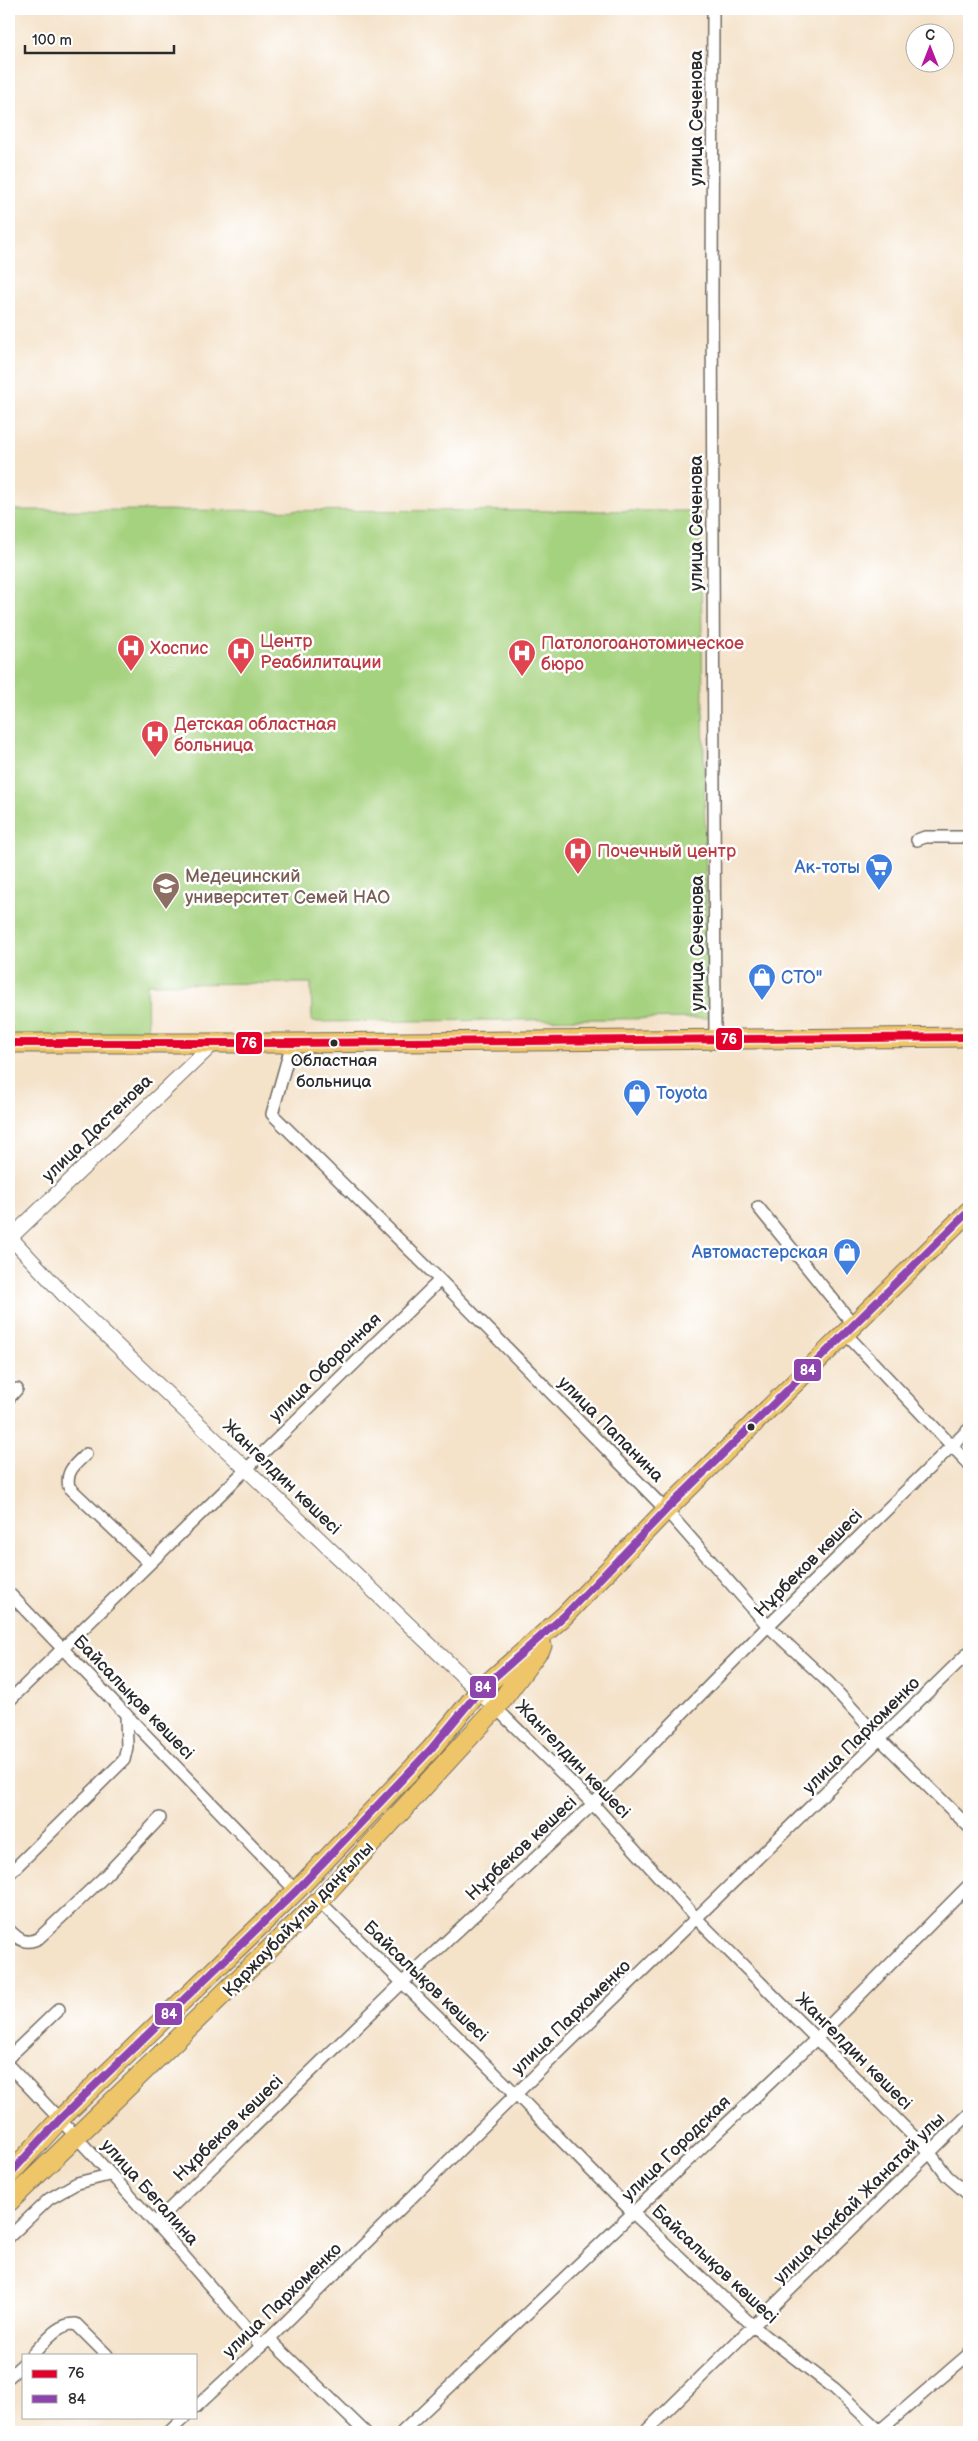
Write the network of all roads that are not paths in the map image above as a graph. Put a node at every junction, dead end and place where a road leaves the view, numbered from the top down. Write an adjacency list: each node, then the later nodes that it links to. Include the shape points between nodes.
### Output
1 (713, 9): 5 (street, улица Сеченова)
2 (969, 837): 3 (street, via 925,837)
3 (917, 840)
4 (969, 1037): 5 (highway)
5 (715, 1038): 8 (highway)
6 (9, 1043): 7 (highway)
7 (213, 1044): 8 (highway); 11 (street, улица Дастенова)
8 (292, 1044): 12 (street, улица Папанина, via 272,1114)
9 (758, 1207): 13 (street)
10 (969, 1211): 13 (highway, Қаржаубайұлы даңғылы)
11 (9, 1238): 20 (street, Жангелдин көшесі, via 64,1295)
12 (440, 1280): 20 (street, улица Оборонная); 21 (street, улица Папанина)
13 (849, 1328): 17 (street); 21 (highway, Қаржаубайұлы даңғылы)
14 (17, 1389): 15 (street)
15 (9, 1398)
16 (969, 1429): 17 (street, Нұрбеков көшесі)
17 (952, 1446): 19 (street); 25 (street, Нұрбеков көшесі)
18 (86, 1454): 22 (street, via 71,1470 70,1486)
19 (969, 1464)
20 (246, 1468): 22 (street, улица Оборонная); 28 (street, Жангелдин көшесі)
21 (666, 1510): 24 (highway, Қаржаубайұлы даңғылы); 25 (street, улица Папанина)
22 (148, 1562): 26 (street, улица Оборонная)
23 (9, 1593): 26 (street, Байсалықов көшесі)
24 (564, 1616): 28 (highway, Қаржаубайұлы даңғылы); 30 (highway, Қаржаубайұлы даңғылы)
25 (768, 1626): 32 (street, улица Папанина, via 828,1682); 33 (street, Нұрбеков көшесі)
26 (62, 1648): 29 (street, улица Оборонная); 31 (street, Байсалықов көшесі)
27 (969, 1652): 32 (street, улица Пархоменко)
28 (480, 1690): 30 (street, Жангелдин көшесі); 38 (highway, Қаржаубайұлы даңғылы, via 431,1749)
29 (9, 1701)
30 (496, 1708): 33 (street, Жангелдин көшесі); 39 (highway, Қаржаубайұлы даңғылы)
31 (126, 1714): 36 (street, via 124,1760); 38 (street, Байсалықов көшесі)
32 (881, 1740): 35 (street, улица Папанина); 40 (street, улица Пархоменко)
33 (593, 1804): 40 (street, Жангелдин көшесі); 42 (street, Нұрбеков көшесі)
34 (160, 1818): 41 (street, via 40,1938 31,1942 19,1940)
35 (969, 1827)
36 (9, 1874)
37 (969, 1885): 44 (street, улица Городская)
38 (296, 1891): 49 (highway, Қаржаубайұлы даңғылы)
39 (320, 1902): 42 (street, Байсалықов көшесі); 50 (highway, Қаржаубайұлы даңғылы)
40 (698, 1919): 44 (street, Жангелдин көшесі); 47 (street, улица Пархоменко)
41 (9, 1930)
42 (402, 1983): 47 (street, Байсалықов көшесі); 57 (street, Нұрбеков көшесі)
43 (59, 2009): 45 (street)
44 (815, 2040): 51 (street, Жангелдин көшесі); 56 (street, улица Городская)
45 (9, 2057)
46 (9, 2066): 49 (street, улица Бегалина)
47 (516, 2094): 56 (street, Байсалықов көшесі); 60 (street, улица Пархоменко)
48 (969, 2114): 51 (street, улица Кокбай Жанатай улы)
49 (60, 2120): 50 (street, улица Бегалина); 52 (highway, Қаржаубайұлы даңғылы)
50 (78, 2136): 53 (street, улица Бегалина); 55 (highway, Қаржаубайұлы даңғылы)
51 (930, 2153): 54 (street, Жангелдин көшесі, via 947,2176); 59 (street, улица Кокбай Жанатай улы)
52 (9, 2175)
53 (109, 2175): 57 (street, улица Бегалина); 58 (street, via 77,2183 48,2198)
54 (969, 2195)
55 (9, 2202)
56 (633, 2213): 59 (street, Байсалықов көшесі); 68 (street, улица Городская)
57 (155, 2223): 60 (street, улица Бегалина)
58 (9, 2237)
59 (753, 2326): 69 (street, улица Кокбай Жанатай улы); 70 (street, Байсалықов көшесі, via 835,2389)
60 (265, 2343): 66 (street, улица Пархоменко); 67 (street, улица Бегалина)
61 (33, 2354): 62 (street, via 67,2323 76,2324)
62 (106, 2354)
63 (969, 2354): 70 (street)
64 (22, 2365): 65 (street)
65 (9, 2377)
66 (198, 2405)
67 (365, 2432)
68 (402, 2432)
69 (645, 2432)
70 (880, 2432)

